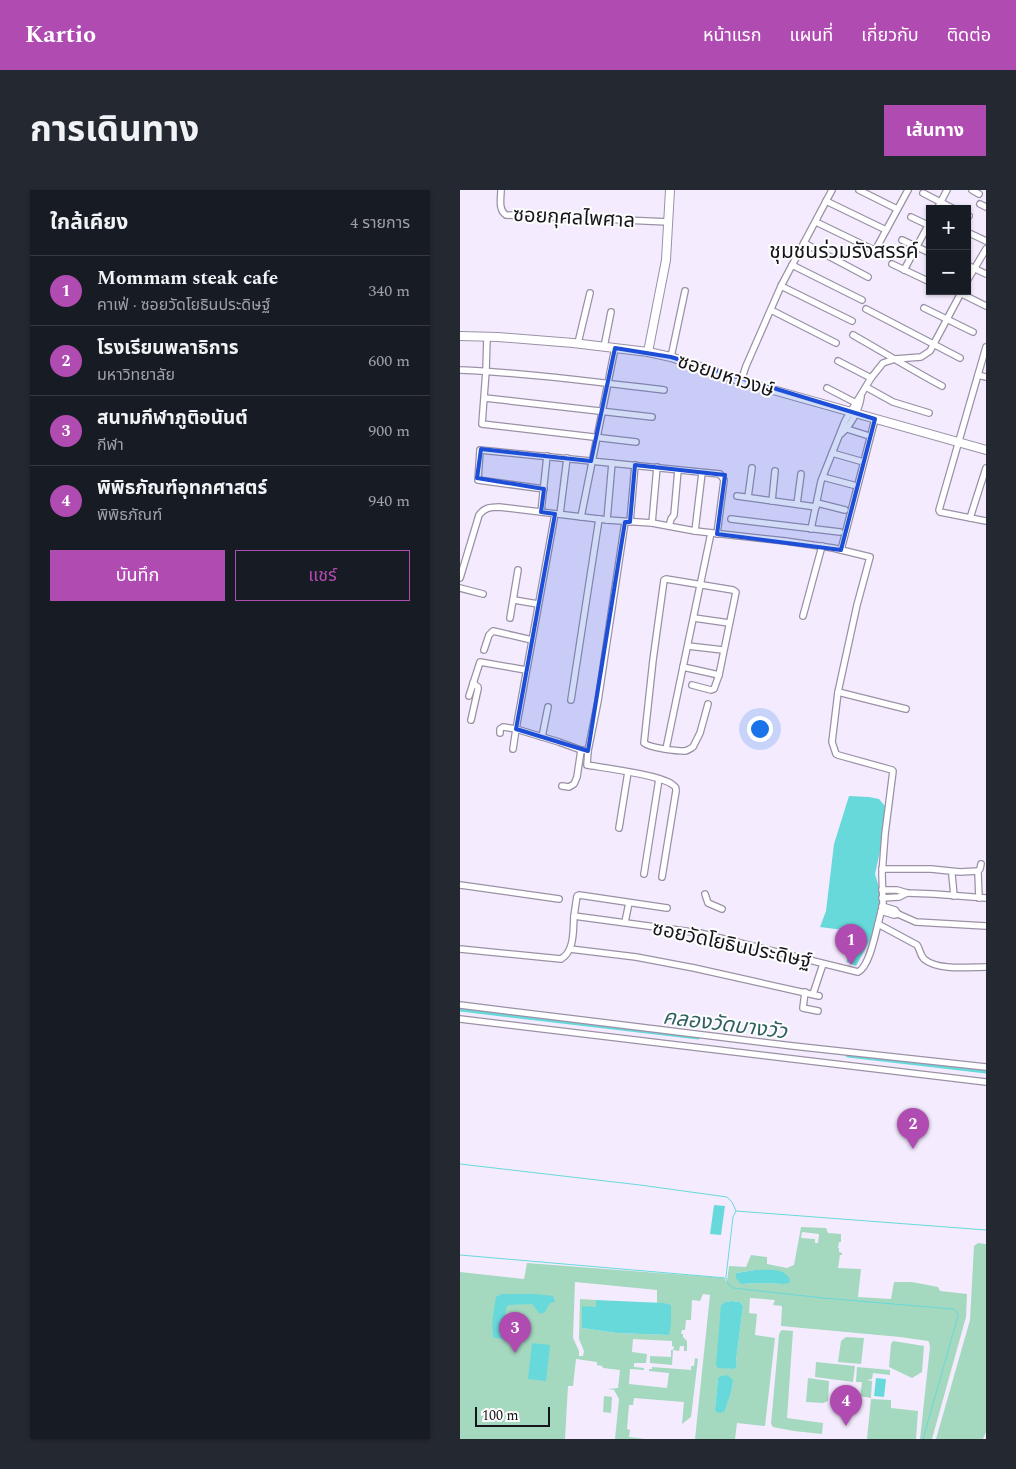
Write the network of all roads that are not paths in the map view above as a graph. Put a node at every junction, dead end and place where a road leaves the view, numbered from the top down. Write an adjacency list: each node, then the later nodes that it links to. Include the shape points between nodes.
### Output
1 (501, 190): 16 (street, ซอยกุศลไพศาล, via 501,210 506,215)
2 (670, 190): 16 (street)
3 (832, 190): 10 (street)
4 (858, 190): 14 (street)
5 (908, 190): 14 (street)
6 (947, 190): 11 (street)
7 (972, 190): 9 (street)
8 (923, 193): 11 (street)
9 (980, 194)
10 (826, 201): 17 (street); 19 (street)
11 (941, 202): 12 (street); 13 (street)
12 (939, 205)
13 (947, 205)
14 (897, 209): 19 (street)
15 (911, 217): 18 (street)
16 (669, 222): 60 (street, via 666,260)
17 (816, 222): 19 (street, via 874,250); 24 (street)
18 (926, 224)
19 (886, 230)
20 (926, 230): 25 (street)
21 (971, 234): 23 (street)
22 (902, 240): 25 (street)
23 (986, 242)
24 (804, 243): 29 (street); 35 (street)
25 (917, 247): 27 (street); 32 (street)
26 (986, 249): 31 (street)
27 (926, 251)
28 (892, 264): 32 (street)
29 (792, 265): 37 (street); 42 (street)
30 (971, 267): 31 (street)
31 (974, 268): 33 (street); 34 (street)
32 (904, 270): 36 (street)
33 (971, 274)
34 (986, 274)
35 (868, 277)
36 (926, 280)
37 (781, 286): 46 (street); 49 (street)
38 (685, 291): 61 (street)
39 (590, 293): 55 (street)
40 (958, 295): 48 (street)
41 (965, 295): 43 (street)
42 (862, 300)
43 (986, 306)
44 (924, 308): 48 (street)
45 (866, 309): 56 (street)
46 (771, 310): 54 (street); 70 (street)
47 (611, 312): 57 (street)
48 (947, 320): 50 (street); 56 (street)
49 (852, 321)
50 (973, 332)
51 (853, 335): 63 (street)
52 (460, 336): 53 (street, ซอยมหาวงษ์)
53 (487, 337): 55 (street, ซอยมหาวงษ์); 66 (street)
54 (836, 343)
55 (578, 344): 57 (street, ซอยมหาวงษ์)
56 (934, 344): 62 (street); 63 (street, via 930,352 920,357)
57 (604, 347): 59 (street, ซอยมหาวงษ์)
58 (986, 347): 67 (street)
59 (614, 348): 60 (street, ซอยมหาวงษ์); 71 (street)
60 (648, 352): 61 (street, ซอยมหาวงษ์)
61 (671, 357): 70 (street, ซอยมหาวงษ์)
62 (960, 358)
63 (895, 359): 69 (street, via 883,363); 72 (street)
64 (838, 361): 69 (street)
65 (460, 370): 66 (street)
66 (486, 371): 71 (street); 77 (street)
67 (978, 375): 68 (street); 88 (street)
68 (986, 377)
69 (871, 378): 73 (street)
70 (741, 381): 80 (street, ซอยมหาวงษ์)
71 (607, 384): 75 (street); 79 (street)
72 (942, 386)
73 (866, 387): 76 (street); 81 (street, via 892,402)
74 (827, 388): 78 (street)
75 (664, 390)
76 (861, 396): 78 (street); 80 (street, via 859,407)
77 (485, 398): 79 (street); 86 (street, via 482,424)
78 (856, 403): 80 (street)
79 (602, 411): 82 (street); 86 (street)
80 (853, 413): 83 (street, ซอยมหาวงษ์); 84 (street)
81 (929, 414)
82 (652, 417)
83 (875, 419): 88 (street, ซอยมหาวงษ์); 129 (street)
84 (843, 430): 85 (street); 90 (street)
85 (866, 435)
86 (596, 437): 87 (street); 93 (street)
87 (636, 442)
88 (959, 442): 89 (street, ซอยมหาวงษ์); 116 (street, via 940,511)
89 (986, 450)
90 (832, 453): 94 (street); 104 (street)
91 (547, 456): 92 (street); 106 (street); 106 (street, via 479,451 479,481)
92 (567, 458): 93 (street); 114 (street)
93 (591, 461): 95 (street); 115 (street)
94 (860, 461)
95 (612, 463): 96 (street); 119 (street)
96 (636, 465): 97 (street); 120 (street)
97 (657, 467): 100 (street); 122 (street)
98 (752, 468): 108 (street)
99 (986, 468): 116 (street)
100 (678, 470): 102 (street); 123 (street, via 674,515)
101 (775, 471): 109 (street)
102 (702, 473): 125 (street); 127 (street, via 720,474 724,480)
103 (801, 474): 110 (street)
104 (823, 477): 105 (street); 111 (street)
105 (852, 485)
106 (544, 489): 113 (street)
107 (737, 496): 108 (street)
108 (748, 497): 109 (street)
109 (772, 501): 110 (street)
110 (797, 504): 111 (street)
111 (816, 505): 112 (street); 124 (street)
112 (845, 510)
113 (541, 512): 114 (street); 131 (street, via 499,507 481,512)
114 (558, 514): 115 (street); 136 (street)
115 (581, 517): 117 (street)
116 (970, 518): 121 (street)
117 (599, 519): 119 (street); 152 (street)
118 (731, 519): 124 (street)
119 (607, 520): 120 (street)
120 (628, 522): 122 (street); 162 (street, via 598,701)
121 (986, 522)
122 (652, 523): 123 (street)
123 (669, 526): 125 (street)
124 (811, 529): 126 (street)
125 (695, 531): 127 (street)
126 (840, 532)
127 (714, 533): 128 (street); 132 (street)
128 (822, 546): 129 (street); 137 (street)
129 (841, 550): 150 (street, via 870,557)
130 (518, 570): 135 (street)
131 (460, 578)
132 (700, 584): 139 (street); 140 (street, via 735,591); 161 (street, via 664,580 643,741)
133 (460, 588): 134 (street)
134 (483, 594)
135 (514, 600): 136 (street); 138 (street)
136 (538, 604): 141 (street)
137 (803, 616)
138 (510, 618)
139 (694, 618): 140 (street); 142 (street)
140 (729, 623): 144 (street)
141 (532, 640): 143 (street, via 493,631); 146 (street)
142 (688, 646): 144 (street); 145 (street)
143 (484, 650)
144 (723, 650): 147 (street)
145 (684, 667): 147 (street); 161 (street)
146 (526, 670): 148 (street, via 480,662); 157 (street)
147 (719, 675): 149 (street, via 712,690)
148 (473, 683): 151 (street); 156 (street, via 478,690)
149 (692, 685)
150 (838, 692): 155 (street); 168 (street, via 832,742 836,754 893,772)
151 (469, 696)
152 (571, 700)
153 (708, 704): 161 (street, via 693,747)
154 (548, 707): 159 (street)
155 (906, 709)
156 (471, 720)
157 (516, 729): 158 (street, via 503,727); 159 (street); 160 (street)
158 (500, 733)
159 (542, 737): 162 (street)
160 (513, 749)
161 (666, 749)
162 (584, 751): 163 (street, via 587,765); 165 (street, via 574,784)
163 (628, 772): 164 (street); 166 (street)
164 (659, 778): 169 (street); 172 (street, via 675,786 676,792)
165 (562, 786)
166 (619, 828)
167 (981, 864): 168 (street, via 978,870 960,872)
168 (882, 869): 174 (street)
169 (644, 874)
170 (978, 874): 179 (street)
171 (952, 875): 177 (street)
172 (662, 877)
173 (460, 884): 181 (street)
174 (882, 890): 175 (street); 178 (street)
175 (906, 893): 177 (street); 178 (street)
176 (705, 894): 184 (street, via 708,904)
177 (954, 896): 179 (street)
178 (882, 898): 185 (street)
179 (979, 898): 180 (street)
180 (986, 898)
181 (559, 899)
182 (629, 903): 183 (street); 186 (street, via 578,895); 187 (street)
183 (667, 908)
184 (722, 909)
185 (882, 909): 188 (street); 189 (street, via 895,910 916,922)
186 (574, 916): 187 (street, ซอยวัดโยธินประดิษฐ์); 191 (street)
187 (625, 922): 192 (street, ซอยวัดโยธินประดิษฐ์, via 700,933)
188 (878, 924): 192 (street, ซอยวัดโยธินประดิษฐ์, via 861,972); 193 (street, via 917,945 922,957 933,964)
189 (986, 926)
190 (460, 948): 191 (street, via 559,958)
191 (570, 949): 194 (street, via 636,957)
192 (823, 964): 194 (street, via 816,995)
193 (986, 967)
194 (805, 992): 196 (street, via 803,1008)
195 (460, 1005): 198 (street)
196 (818, 1011)
197 (460, 1019): 199 (street)
198 (986, 1068)
199 (986, 1082)

